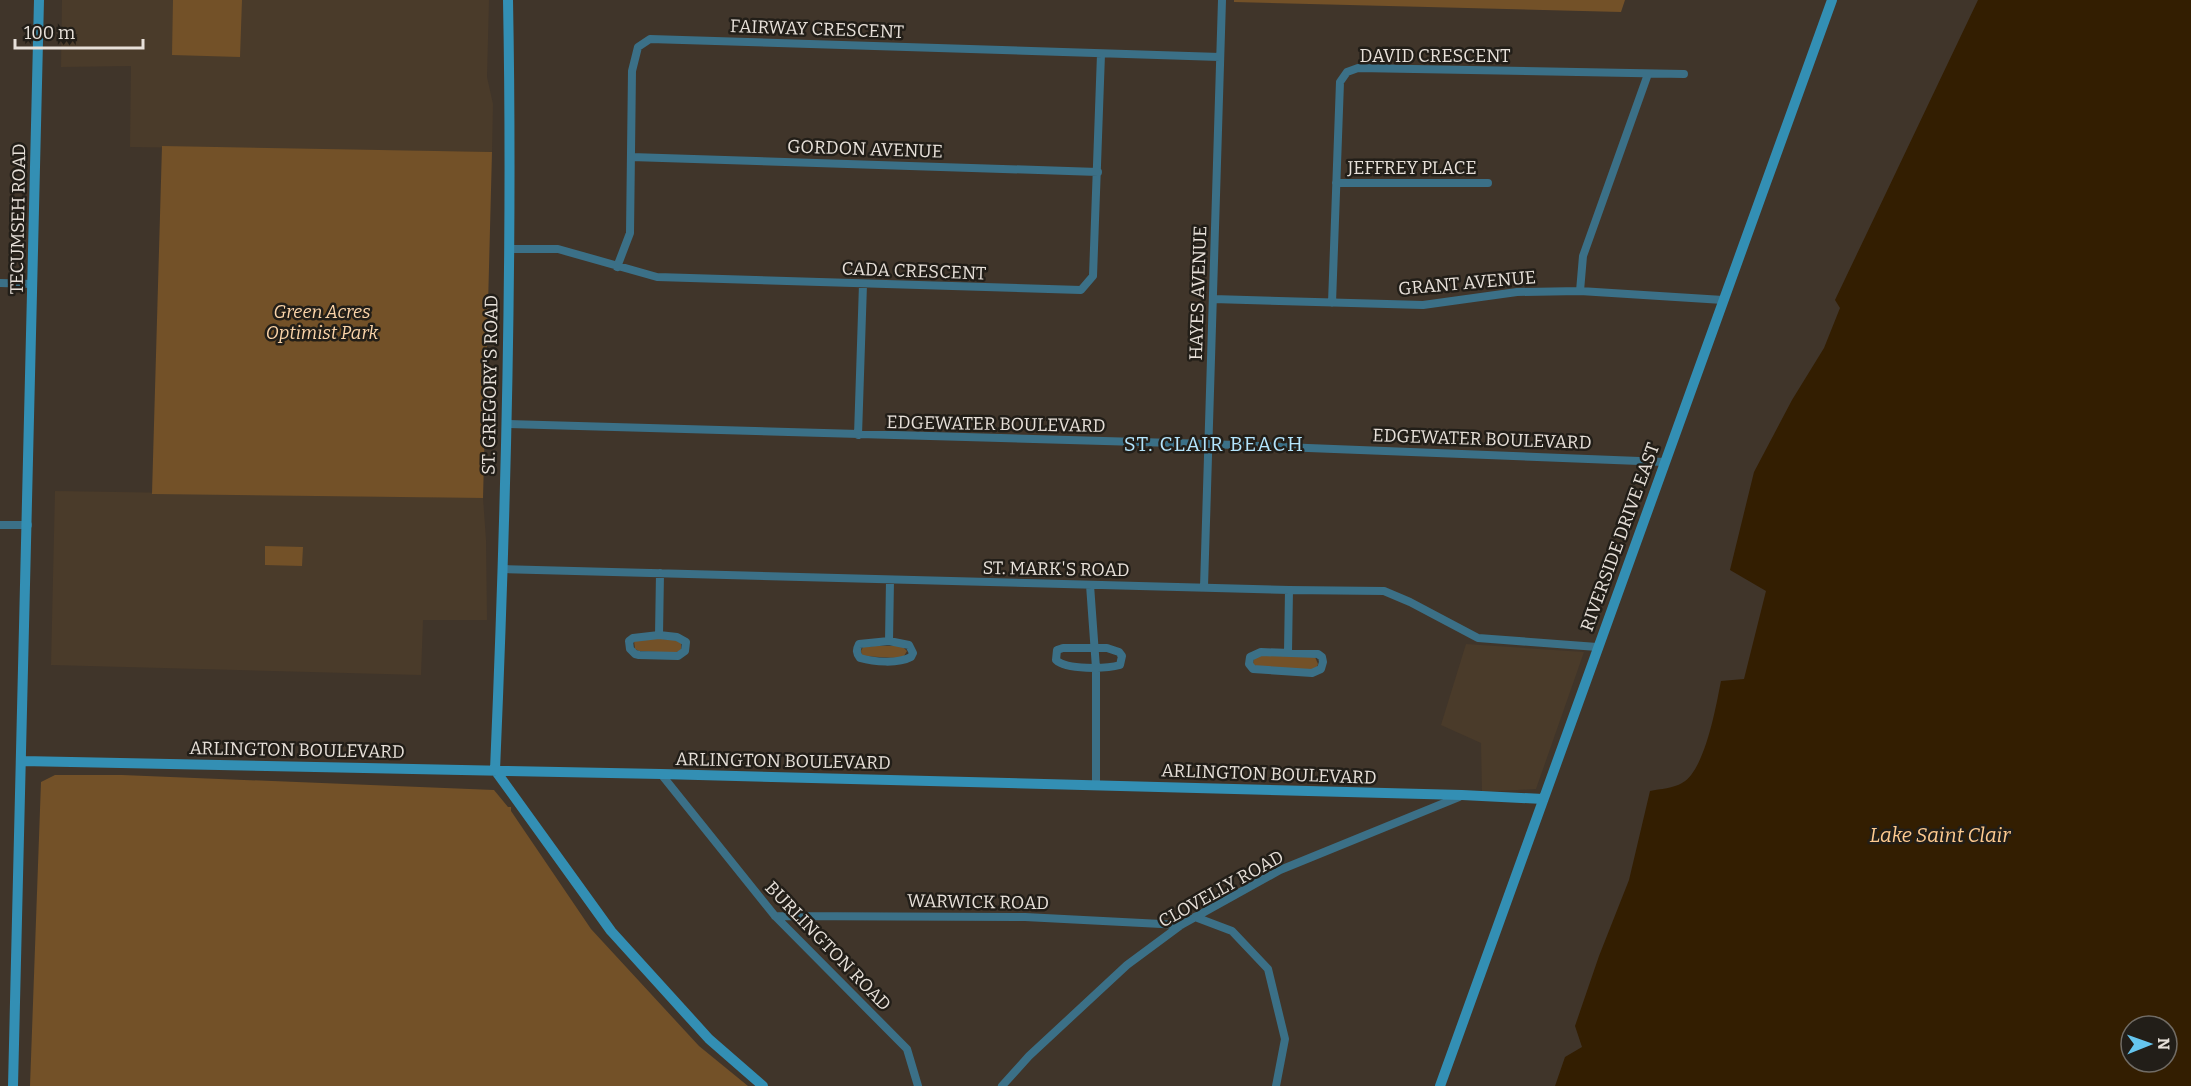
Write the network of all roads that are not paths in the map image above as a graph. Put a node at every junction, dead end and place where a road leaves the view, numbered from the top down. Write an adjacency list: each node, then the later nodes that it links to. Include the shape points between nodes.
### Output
1 (39, 0): 16 (street, TECUMSEH ROAD)
2 (508, 0): 13 (street, ST. GREGORY'S ROAD)
3 (1222, 0): 6 (street, HAYES AVENUE)
4 (1832, 0): 20 (street, RIVERSIDE DRIVE EAST)
5 (1101, 54): 6 (street, FAIRWAY CRESCENT); 9 (street, FAIRWAY CRESCENT, via 650,39 638,47 632,71); 10 (street, CADA CRESCENT)
6 (1220, 57): 19 (street, HAYES AVENUE)
7 (1648, 74): 8 (street, DAVID CRESCENT); 11 (street, DAVID CRESCENT, via 1352,70 1340,82); 18 (street, via 1583,256)
8 (1684, 74)
9 (631, 157): 10 (street, GORDON AVENUE); 14 (street, FAIRWAY CRESCENT, via 630,233)
10 (1098, 172): 17 (street, CADA CRESCENT, via 1094,276 1081,290)
11 (1336, 183): 12 (street, JEFFREY PLACE); 21 (street, DAVID CRESCENT)
12 (1488, 183)
13 (509, 249): 14 (street, CADA CRESCENT, via 558,249); 22 (street, ST. GREGORY'S ROAD)
14 (617, 267): 17 (street, CADA CRESCENT, via 657,277)
15 (0, 283): 16 (street)
16 (33, 284): 27 (street, TECUMSEH ROAD)
17 (863, 284): 23 (street)
18 (1580, 291): 20 (street, GRANT AVENUE); 21 (street, GRANT AVENUE, via 1517,292 1423,305)
19 (1213, 299): 21 (street, GRANT AVENUE); 24 (street, HAYES AVENUE)
20 (1723, 300): 25 (street, RIVERSIDE DRIVE EAST)
21 (1332, 303)
22 (506, 424): 23 (street, EDGEWATER BOULEVARD); 28 (street, ST. GREGORY'S ROAD)
23 (858, 435): 24 (street, EDGEWATER BOULEVARD)
24 (1209, 444): 25 (street, EDGEWATER BOULEVARD); 32 (street, HAYES AVENUE)
25 (1665, 462): 36 (street, RIVERSIDE DRIVE EAST)
26 (0, 525): 27 (street)
27 (28, 525): 40 (street, TECUMSEH ROAD)
28 (502, 569): 29 (street, ST. MARK'S ROAD); 41 (street, ST. GREGORY'S ROAD)
29 (660, 573): 30 (street, ST. MARK'S ROAD); 34 (street)
30 (890, 580): 31 (street, ST. MARK'S ROAD); 35 (street)
31 (1090, 585): 32 (street, ST. MARK'S ROAD); 37 (street)
32 (1204, 587): 33 (street, ST. MARK'S ROAD)
33 (1289, 590): 36 (street, ST. MARK'S ROAD, via 1384,591 1478,638); 38 (street)
34 (659, 635): 34 (street, via 633,638 630,649 639,655 678,656 685,651 686,642 682,639)
35 (889, 641): 35 (street, via 859,644 857,654 868,660 911,657 909,645)
36 (1598, 647): 45 (street, RIVERSIDE DRIVE EAST)
37 (1093, 648): 39 (street); 39 (street, via 1114,650 1122,656 1120,665); 39 (street, via 1063,648 1058,650 1056,660 1065,665)
38 (1288, 652): 38 (street, via 1253,654 1249,664 1256,670 1312,673 1323,665 1318,654)
39 (1096, 668): 43 (street)
40 (22, 761): 41 (street, ARLINGTON BOULEVARD); 49 (street, TECUMSEH ROAD)
41 (495, 770): 42 (street, ARLINGTON BOULEVARD); 50 (street, via 611,930 709,1039)
42 (661, 774): 43 (street, ARLINGTON BOULEVARD); 46 (street, BURLINGTON ROAD)
43 (1096, 786): 44 (street, ARLINGTON BOULEVARD)
44 (1462, 795): 45 (street, ARLINGTON BOULEVARD); 47 (street, CLOVELLY ROAD, via 1280,870)
45 (1543, 799): 54 (street, RIVERSIDE DRIVE EAST)
46 (775, 916): 48 (street, WARWICK ROAD, via 1025,917); 51 (street, BURLINGTON ROAD, via 907,1049)
47 (1195, 917): 48 (street, CLOVELLY ROAD); 53 (street, via 1232,931 1268,969 1285,1039)
48 (1181, 925): 52 (street, CLOVELLY ROAD, via 1126,965)
49 (13, 1086)
50 (763, 1086)
51 (918, 1086)
52 (1002, 1086)
53 (1276, 1086)
54 (1440, 1086)

